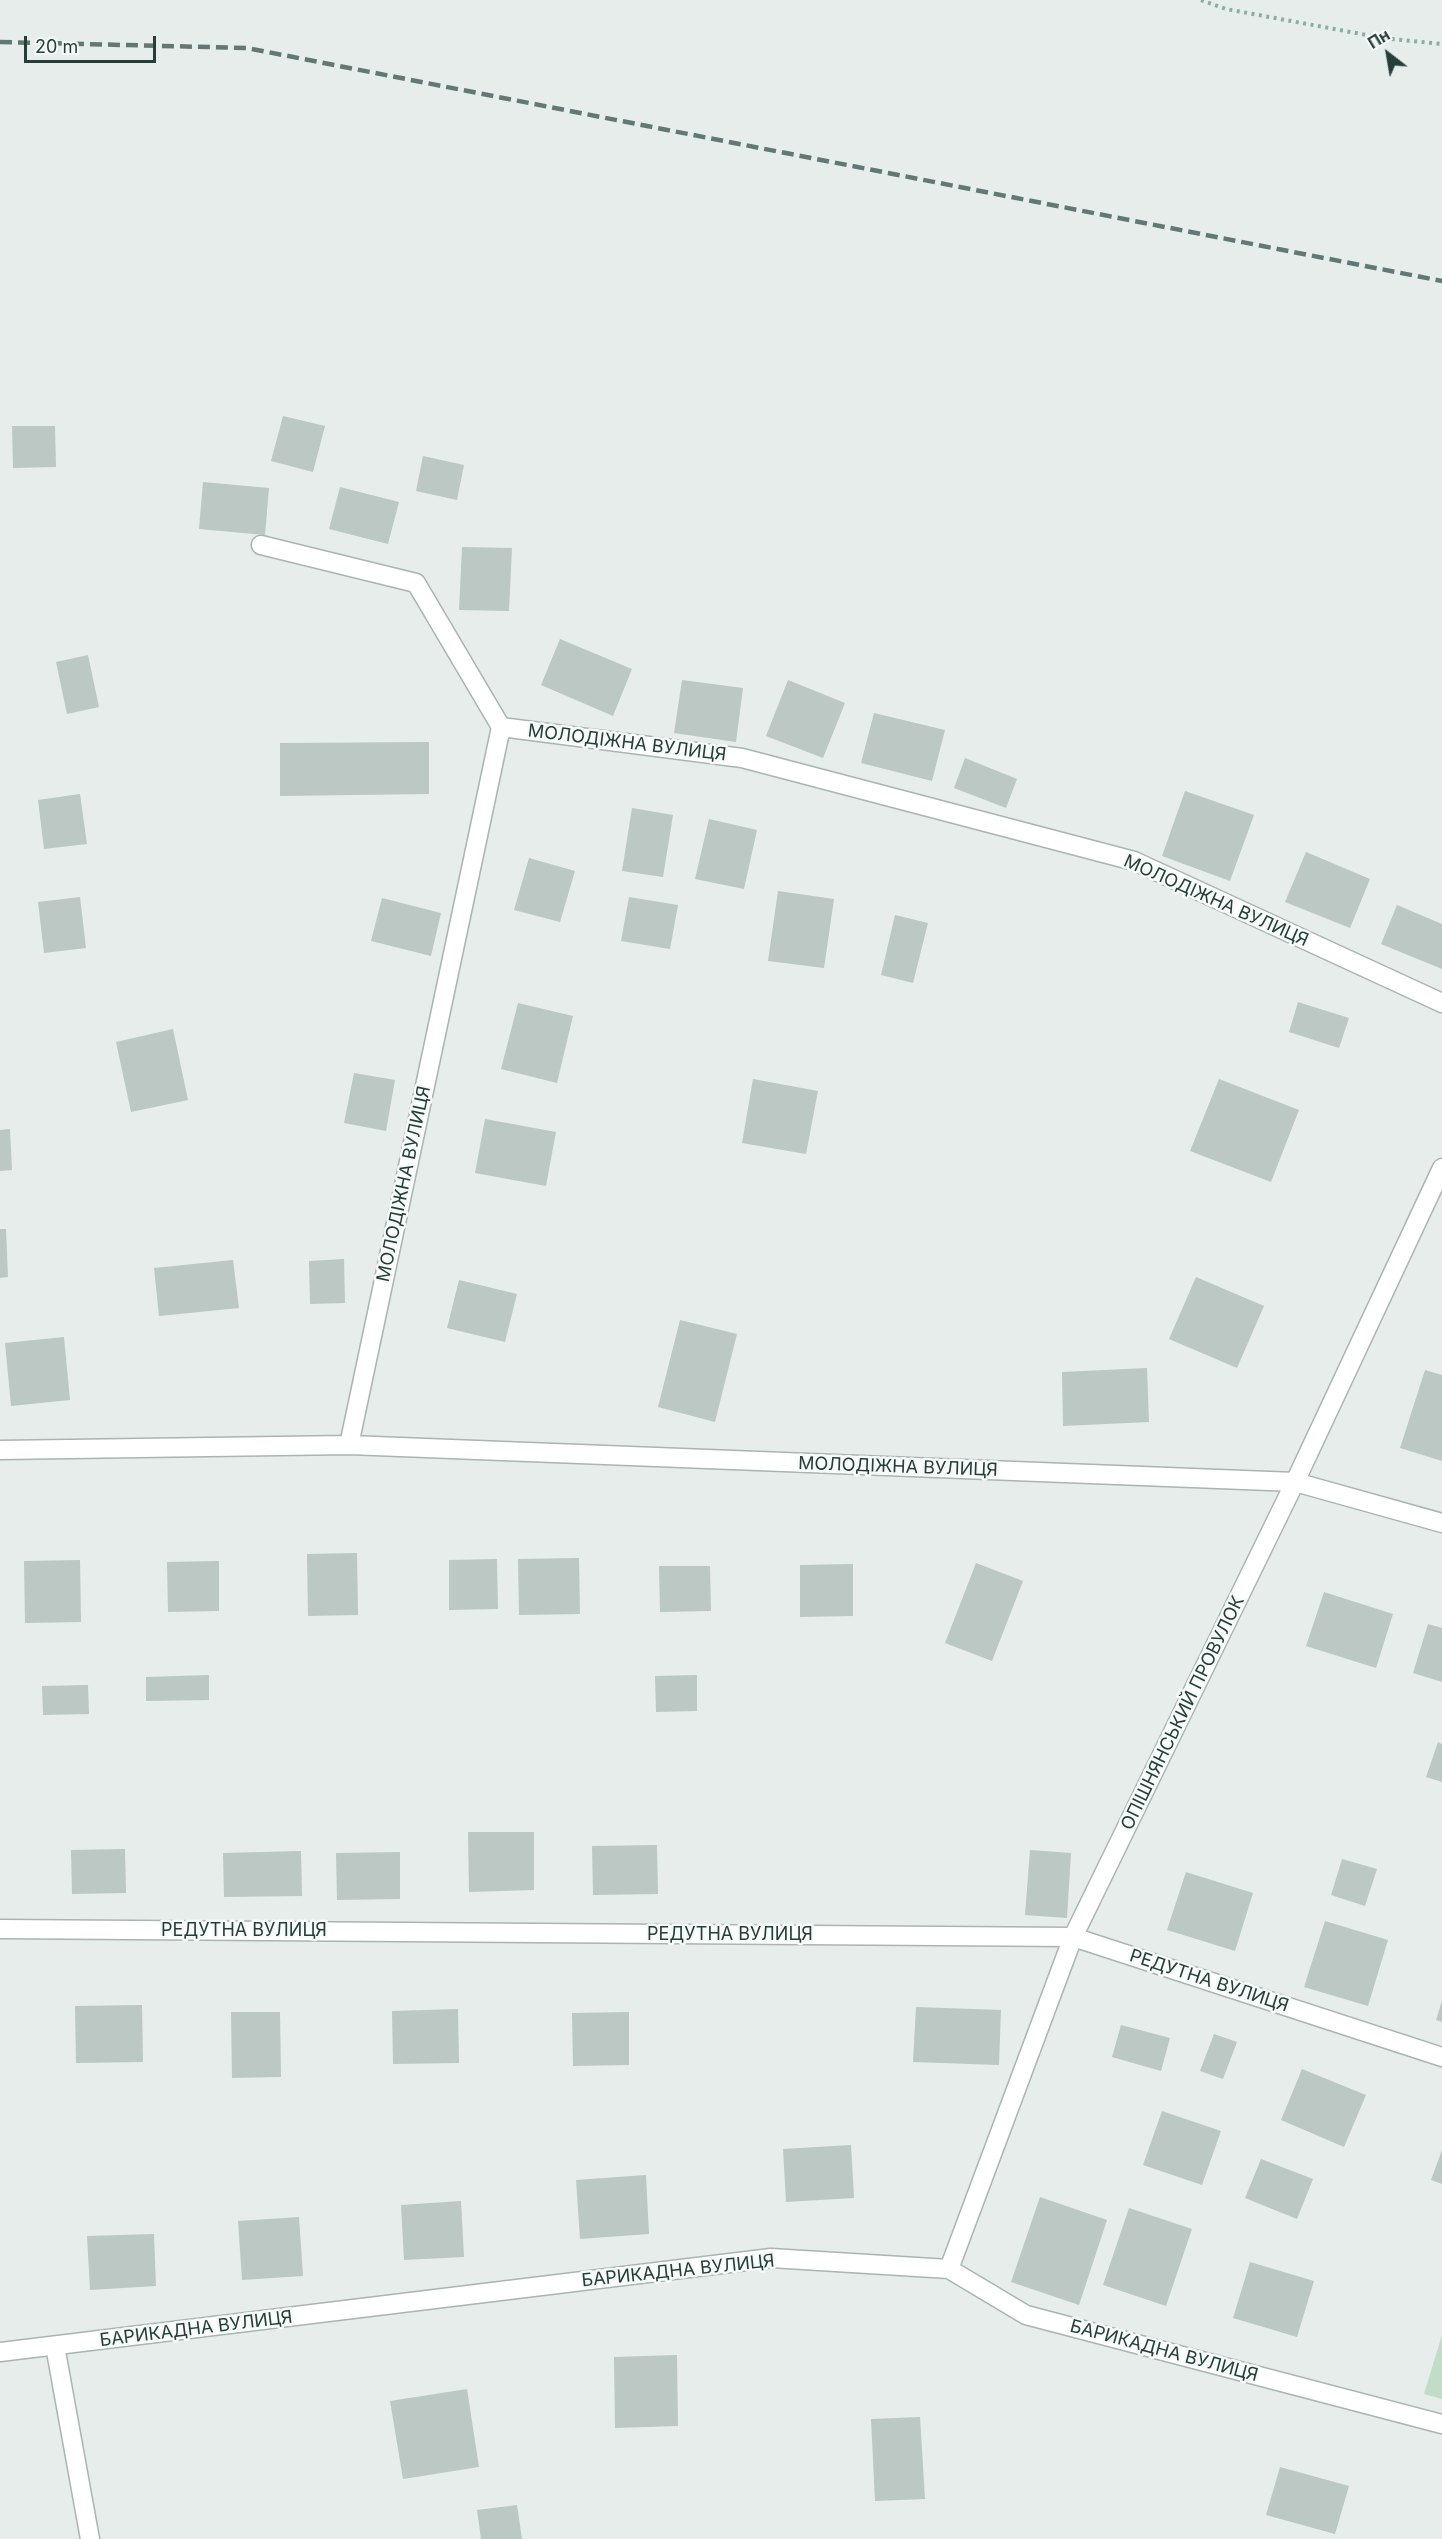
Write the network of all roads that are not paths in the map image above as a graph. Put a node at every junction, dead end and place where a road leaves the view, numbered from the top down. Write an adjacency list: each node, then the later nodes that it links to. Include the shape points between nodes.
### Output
1 (261, 545): 2 (street, via 416,583)
2 (501, 727): 3 (street, МОЛОДІЖНА ВУЛИЦЯ, via 742,758 1134,861); 5 (street, МОЛОДІЖНА ВУЛИЦЯ)
3 (1442, 1003)
4 (1442, 1168): 7 (street, ОПІШНЯНСЬКИЙ ПРОВУЛОК)
5 (349, 1445): 6 (street, МОЛОДІЖНА ВУЛИЦЯ); 7 (street, МОЛОДІЖНА ВУЛИЦЯ)
6 (0, 1450)
7 (1295, 1482): 8 (street, МОЛОДІЖНА ВУЛИЦЯ); 10 (street, ОПІШНЯНСЬКИЙ ПРОВУЛОК)
8 (1442, 1523)
9 (0, 1929): 10 (street, РЕДУТНА ВУЛИЦЯ)
10 (1073, 1937): 11 (street, РЕДУТНА ВУЛИЦЯ); 12 (street, ОПІШНЯНСЬКИЙ ПРОВУЛОК)
11 (1442, 2056)
12 (949, 2269): 13 (street, БАРИКАДНА ВУЛИЦЯ, via 771,2258); 15 (street, БАРИКАДНА ВУЛИЦЯ, via 1026,2315)
13 (55, 2346): 14 (street, БАРИКАДНА ВУЛИЦЯ); 16 (street)
14 (0, 2352)
15 (1442, 2424)
16 (90, 2539)

